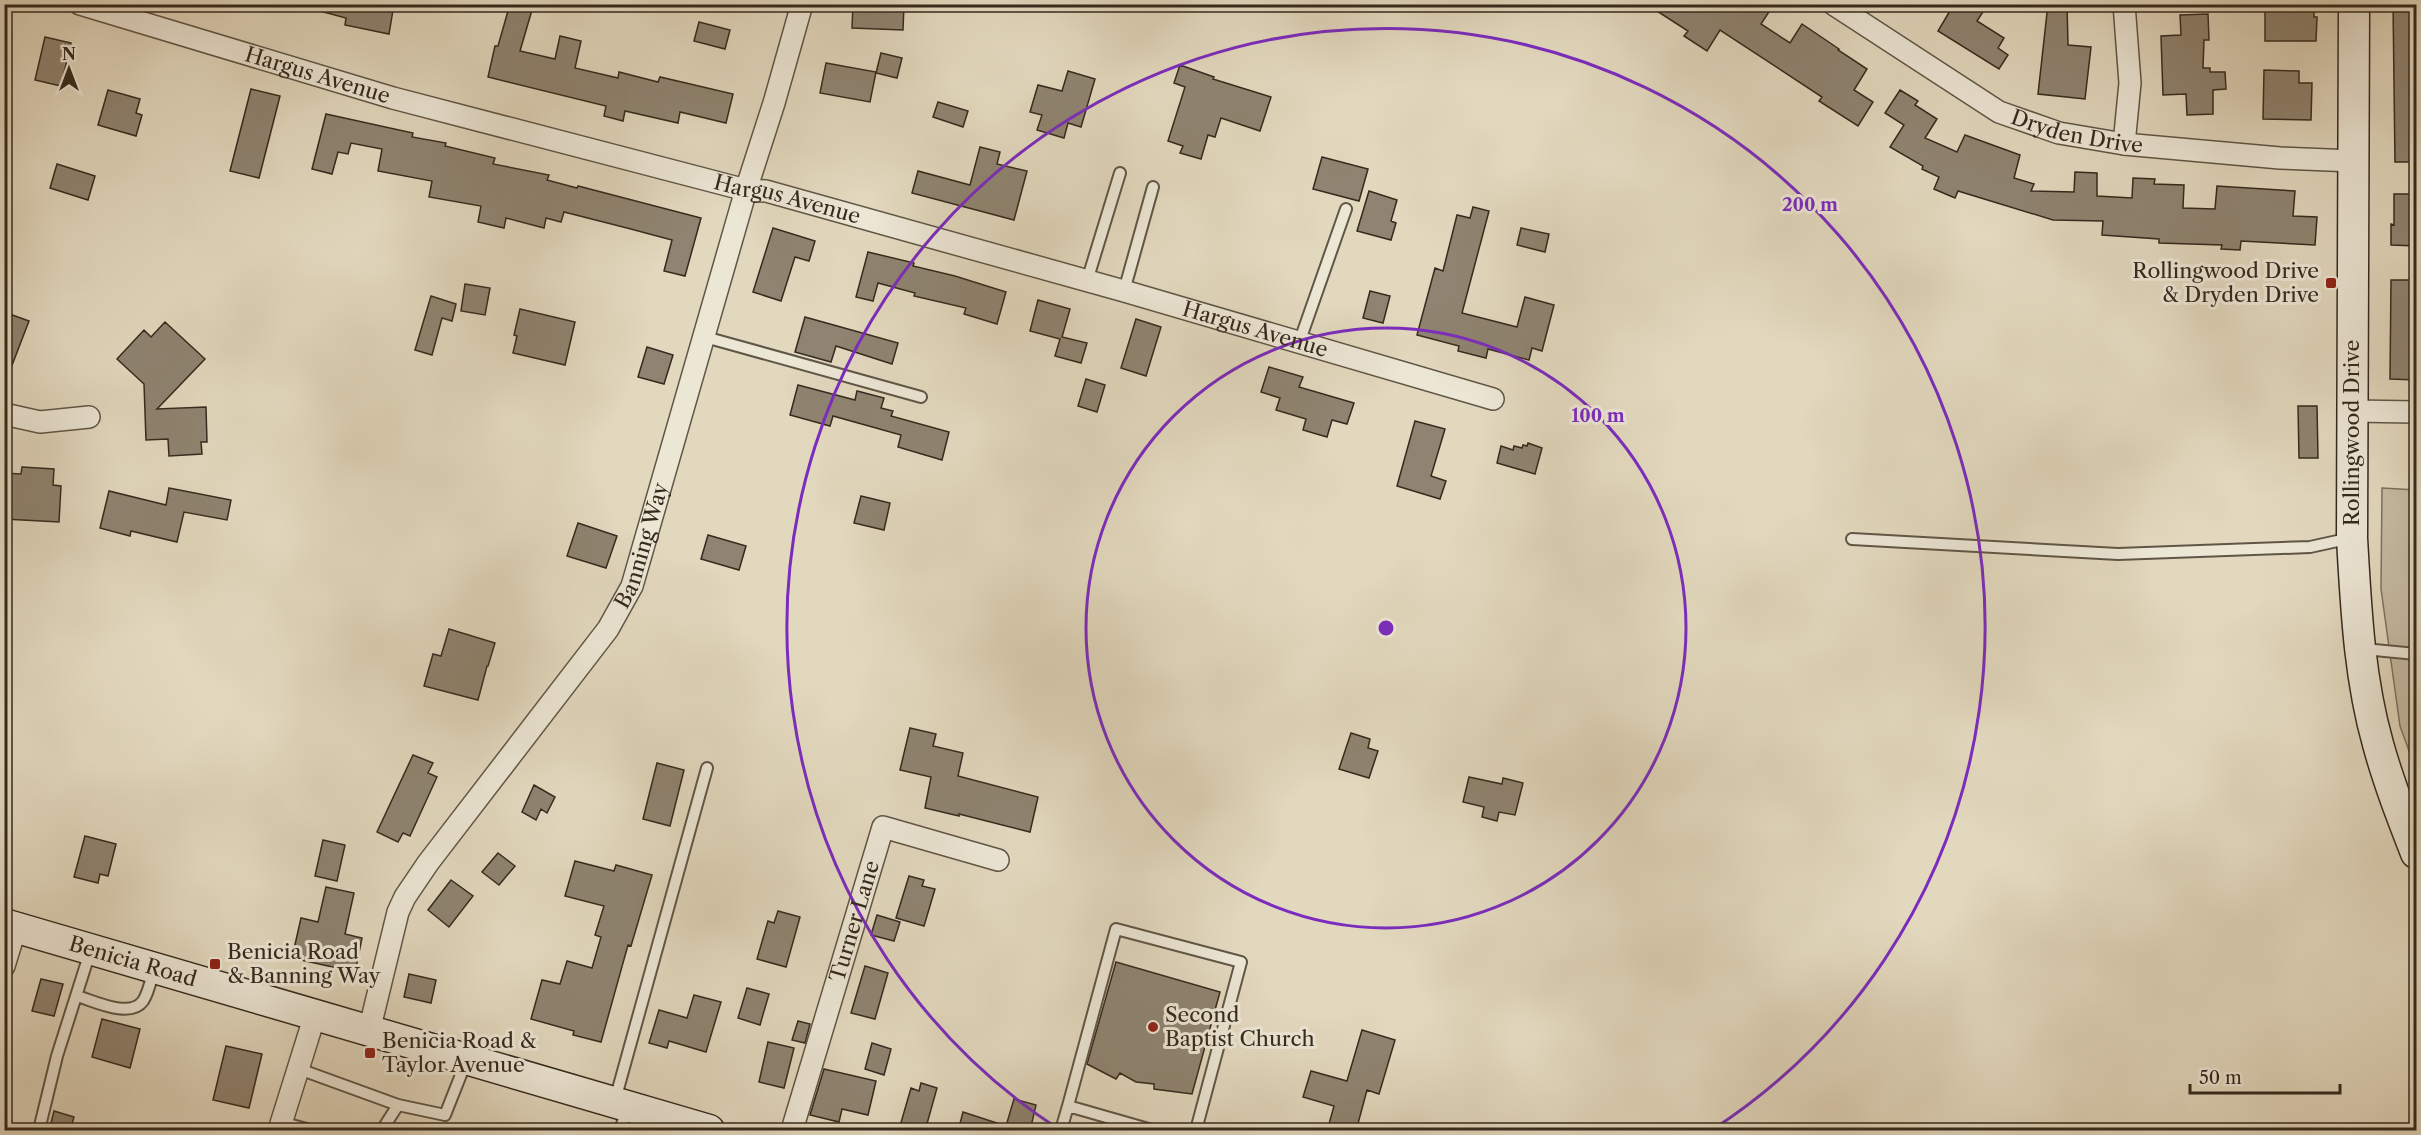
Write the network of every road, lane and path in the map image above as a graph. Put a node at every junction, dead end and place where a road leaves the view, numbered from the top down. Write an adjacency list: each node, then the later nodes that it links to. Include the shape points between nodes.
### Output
1 (80, 4): 10 (street, Hargus Avenue, via 393,98)
2 (802, 4): 10 (street, Banning Way)
3 (1833, 4): 6 (street, Dryden Drive, via 2000,112 2059,133)
4 (2124, 4): 6 (street, via 2130,82)
5 (2354, 4): 7 (street, Rollingwood Drive)
6 (2124, 144): 7 (street, Dryden Drive)
7 (2353, 161): 18 (street, Rollingwood Drive)
8 (1120, 173): 12 (lane)
9 (1153, 187): 13 (lane)
10 (746, 190): 12 (street, Hargus Avenue, via 766,191); 14 (street, Banning Way)
11 (1346, 209): 15 (lane)
12 (1087, 281): 13 (street, Hargus Avenue)
13 (1124, 291): 15 (street, Hargus Avenue)
14 (705, 337): 16 (lane); 35 (street, Banning Way, via 624,602 608,629 405,897)
15 (1299, 343): 17 (street, Hargus Avenue)
16 (921, 397)
17 (1493, 399)
18 (2352, 411): 19 (street); 22 (street, Rollingwood Drive)
19 (2416, 412)
20 (4, 414): 21 (street, via 40,422)
21 (89, 417)
22 (2352, 538): 23 (lane, via 2310,547 2118,554); 24 (street, Rollingwood Drive)
23 (1852, 539)
24 (2360, 649): 25 (lane); 27 (street, Rollingwood Drive, via 2378,744)
25 (2416, 654)
26 (707, 768): 40 (lane)
27 (2416, 852)
28 (998, 860): 46 (street, Turner Lane, via 883,827)
29 (10, 926): 30 (street, Benicia Road); 31 (street)
30 (91, 949): 32 (street, Benicia Road); 33 (lane)
31 (4, 966)
32 (155, 968): 33 (lane, via 144,999 137,1007 119,1008); 34 (street, Benicia Road)
33 (76, 996): 42 (lane)
34 (315, 1015): 35 (street, Benicia Road); 37 (street)
35 (369, 1031): 36 (street, Benicia Road)
36 (466, 1060): 38 (lane, via 445,1115); 40 (street, Benicia Road)
37 (299, 1069): 38 (lane); 41 (street)
38 (398, 1105): 44 (lane)
39 (1068, 1106): 47 (lane); 48 (lane); 49 (lane, via 1116,929 1241,962)
40 (621, 1114): 45 (street, Benicia Road)
41 (280, 1126): 43 (lane)
42 (39, 1131)
43 (310, 1131)
44 (382, 1131)
45 (709, 1131)
46 (792, 1131)
47 (1061, 1131)
48 (1152, 1131)
49 (1196, 1131)

